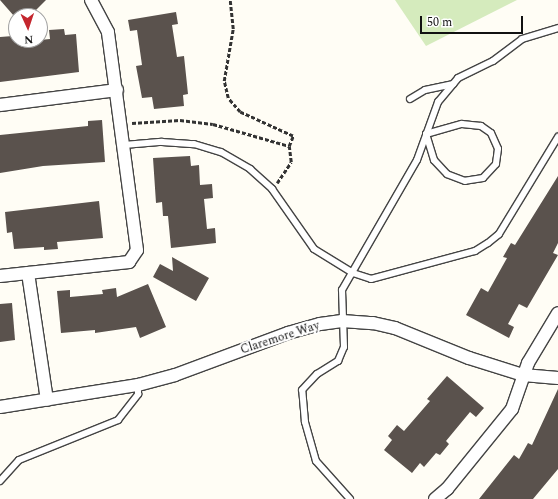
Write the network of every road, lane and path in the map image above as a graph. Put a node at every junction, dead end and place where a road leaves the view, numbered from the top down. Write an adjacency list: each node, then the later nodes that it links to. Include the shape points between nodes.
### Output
1 (91, 0): 5 (street, via 108,32)
2 (230, 0): 12 (path, via 233,29 224,81 228,98 240,112 293,136)
3 (558, 28): 4 (lane, via 522,39 493,61 458,78)
4 (453, 84): 6 (lane, via 425,90); 9 (lane, via 438,102)
5 (117, 90): 7 (street); 8 (street)
6 (410, 99)
7 (0, 105)
8 (122, 124): 11 (street); 12 (path, via 161,121 228,126)
9 (426, 134): 9 (lane, via 434,160 447,174 465,181 483,178 496,164 498,149 491,133 480,126 457,125); 14 (lane, via 417,160)
10 (558, 138): 14 (lane, via 498,234 488,244 475,251 377,278 366,278)
11 (124, 145): 13 (lane, via 162,142 194,144 221,152 250,169); 15 (street, via 137,250 129,262)
12 (289, 146): 13 (path, via 291,162)
13 (273, 191): 14 (lane, via 314,249)
14 (353, 272): 18 (lane, via 342,290)
15 (28, 273): 16 (street); 22 (street)
16 (0, 276)
17 (558, 313): 19 (street)
18 (342, 322): 19 (street, Claremore Way, via 373,323 395,328 469,358); 21 (street, Claremore Way, via 320,324 288,333 175,375); 25 (lane, via 344,347 338,361 317,374 302,390 304,422 316,461)
19 (523, 375): 20 (street, Claremore Way); 26 (street, via 512,409 447,489)
20 (558, 378)
21 (138, 385): 22 (street, Claremore Way); 24 (lane, via 138,394 118,420 19,460)
22 (47, 400): 23 (street, Claremore Way)
23 (0, 407)
24 (0, 481)
25 (350, 499)
26 (435, 499)

